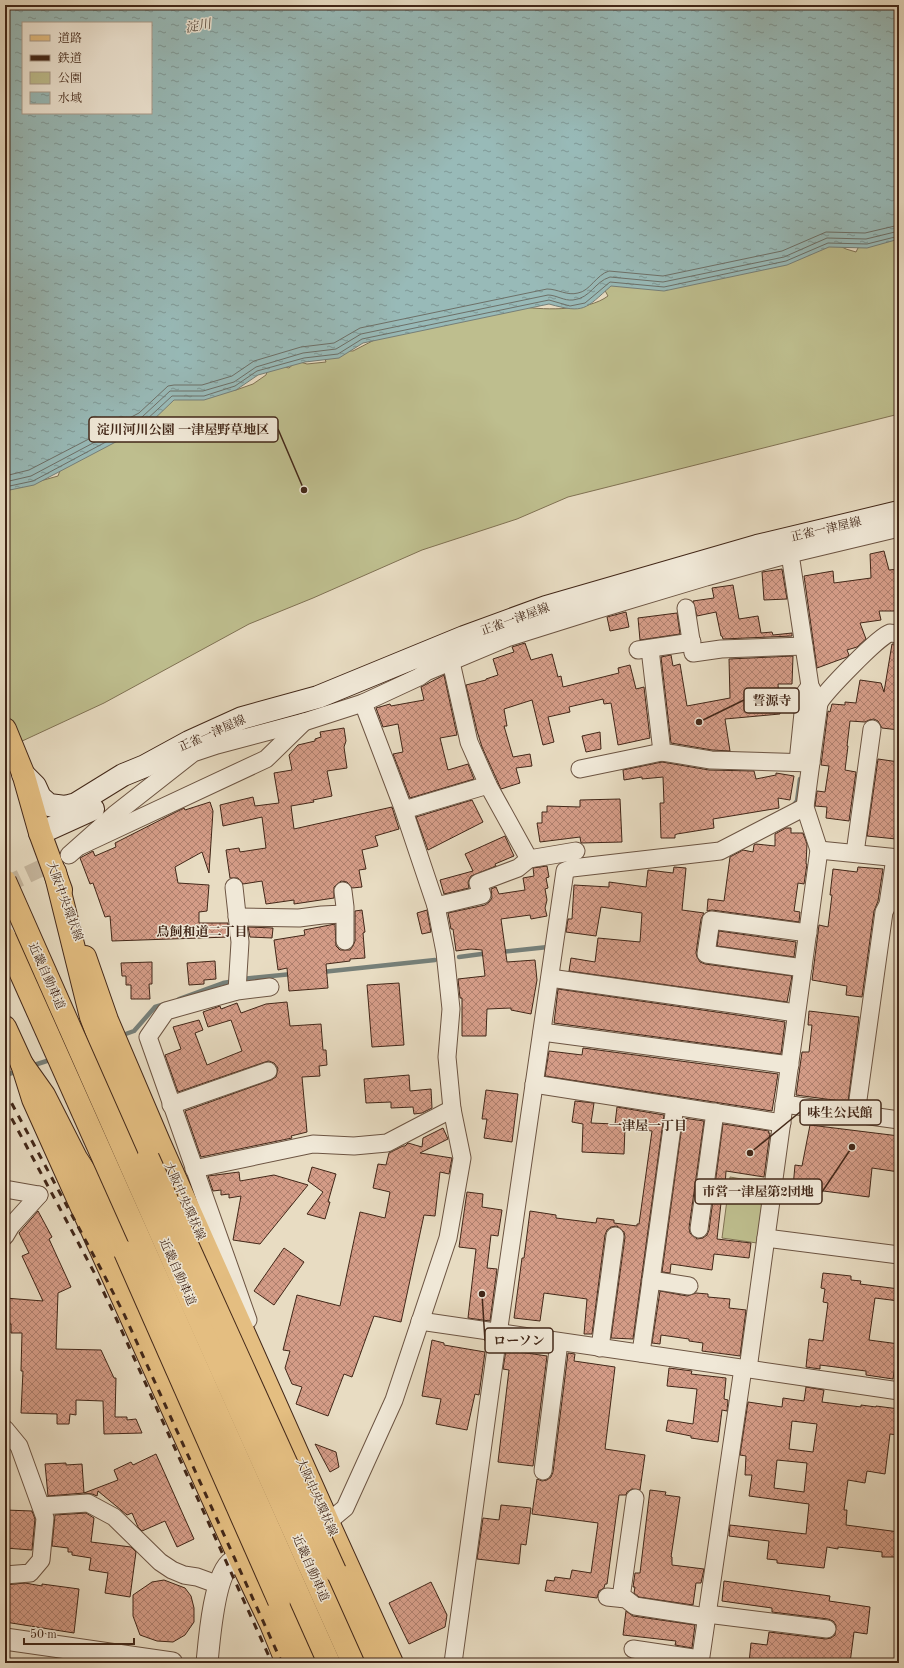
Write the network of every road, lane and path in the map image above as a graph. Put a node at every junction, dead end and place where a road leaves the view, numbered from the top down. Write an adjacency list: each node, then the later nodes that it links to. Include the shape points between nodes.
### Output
1 (899, 512): 17 (main road, 正雀一津屋線, via 756,546 546,607 464,637 318,697 242,718)
2 (899, 528): 3 (street)
3 (790, 554): 7 (street); 8 (street, via 677,585 507,638)
4 (686, 608): 6 (street)
5 (899, 634): 11 (street, via 890,633 882,638 846,672)
6 (692, 642): 7 (street, via 693,653 721,649); 15 (street, via 644,649)
7 (804, 646): 9 (street)
8 (451, 662): 10 (street); 19 (street, via 469,742)
9 (810, 686): 11 (street); 16 (street, via 805,693)
10 (363, 702): 12 (street); 21 (street)
11 (819, 703): 16 (street)
12 (304, 722): 12 (street, via 266,759 75,850 114,815 193,753)
13 (5, 729): 22 (main road, 大阪中央環状線)
14 (872, 729): 25 (street)
15 (662, 752): 16 (street, via 711,760); 18 (street)
16 (804, 762): 20 (street)
17 (144, 766): 22 (main road, 正雀一津屋線, via 123,775 76,804); 22 (main road, 正雀一津屋線, via 104,803 85,814)
18 (580, 769)
19 (488, 785): 21 (street); 27 (street)
20 (805, 807): 23 (street); 39 (street, via 720,851 572,868 565,871)
21 (404, 810): 32 (street)
22 (41, 817): 28 (main road, 大阪中央環状線)
23 (819, 850): 25 (street); 35 (street)
24 (576, 851): 27 (street)
25 (855, 853): 26 (street)
26 (897, 858): 54 (street, via 888,904 884,912)
27 (529, 859): 32 (street, via 518,868 478,883 482,895)
28 (55, 872): 69 (main road, 大阪中央環状線, via 107,1020); 93 (main road, bridge, via 91,1017 124,1105 332,1563)
29 (5, 881): 92 (main road, 近畿自動車道, bridge)
30 (234, 887): 34 (street)
31 (343, 891): 33 (street)
32 (436, 906): 52 (street, via 445,952 451,1009 447,1057)
33 (344, 914): 34 (street, via 299,918); 37 (street)
34 (237, 916): 41 (street, via 240,942)
35 (808, 932): 38 (street); 38 (street, via 711,920 706,954)
36 (5, 938): 91 (main road, 近畿自動車道, bridge)
37 (345, 941)
38 (803, 968): 42 (street)
39 (550, 978): 42 (street); 44 (street)
40 (270, 987): 41 (street)
41 (237, 991): 50 (street, via 166,1011 148,1036)
42 (796, 1013): 46 (street)
43 (5, 1027): 45 (main road)
44 (542, 1032): 46 (street); 48 (street)
45 (22, 1064): 79 (main road, via 33,1099); 90 (main road, bridge, via 44,1095 76,1158 91,1181)
46 (790, 1065): 49 (street)
47 (268, 1071): 50 (street)
48 (534, 1084): 51 (street); 67 (street)
49 (784, 1104): 54 (street); 56 (street)
50 (172, 1105): 57 (street)
51 (675, 1106): 53 (street); 64 (street)
52 (452, 1109): 57 (street, via 387,1143 354,1146 313,1144); 66 (street, via 462,1158 448,1238)
53 (715, 1112): 56 (street); 59 (street)
54 (856, 1114): 55 (street)
55 (899, 1120)
56 (782, 1123): 62 (street)
57 (194, 1169): 69 (street, via 248,1317)
58 (5, 1189): 60 (street, via 40,1195)
59 (699, 1229)
60 (5, 1236)
61 (615, 1236): 70 (street)
62 (766, 1238): 63 (street); 72 (street)
63 (899, 1255)
64 (651, 1280): 65 (street); 71 (street)
65 (689, 1286)
66 (420, 1321): 67 (street); 78 (street, via 394,1400 348,1502 345,1508)
67 (498, 1334): 68 (street); 95 (street)
68 (559, 1342): 70 (street); 75 (street)
69 (250, 1347): 78 (main road, 大阪中央環状線)
70 (600, 1348): 71 (street)
71 (641, 1354): 72 (street)
72 (745, 1368): 73 (street); 82 (street)
73 (899, 1390)
74 (5, 1430): 77 (street, via 19,1446)
75 (543, 1471)
76 (635, 1498): 82 (street, via 614,1598 626,1599 635,1606)
77 (41, 1506): 80 (street, via 45,1518 41,1560 30,1573); 81 (street, via 88,1503 114,1517 160,1562 172,1570)
78 (328, 1522): 79 (street); 94 (main road, 大阪中央環状線)
79 (240, 1559): 81 (street, via 231,1563); 89 (main road)
80 (5, 1575)
81 (220, 1585): 88 (street, via 214,1601)
82 (707, 1615): 83 (street); 86 (street)
83 (827, 1629)
84 (5, 1639): 87 (street)
85 (633, 1649): 86 (street)
86 (700, 1661)
87 (172, 1663)
88 (208, 1663)
89 (287, 1663)
90 (309, 1663)
91 (329, 1663)
92 (353, 1663)
93 (374, 1663)
94 (392, 1663)
95 (453, 1663)

